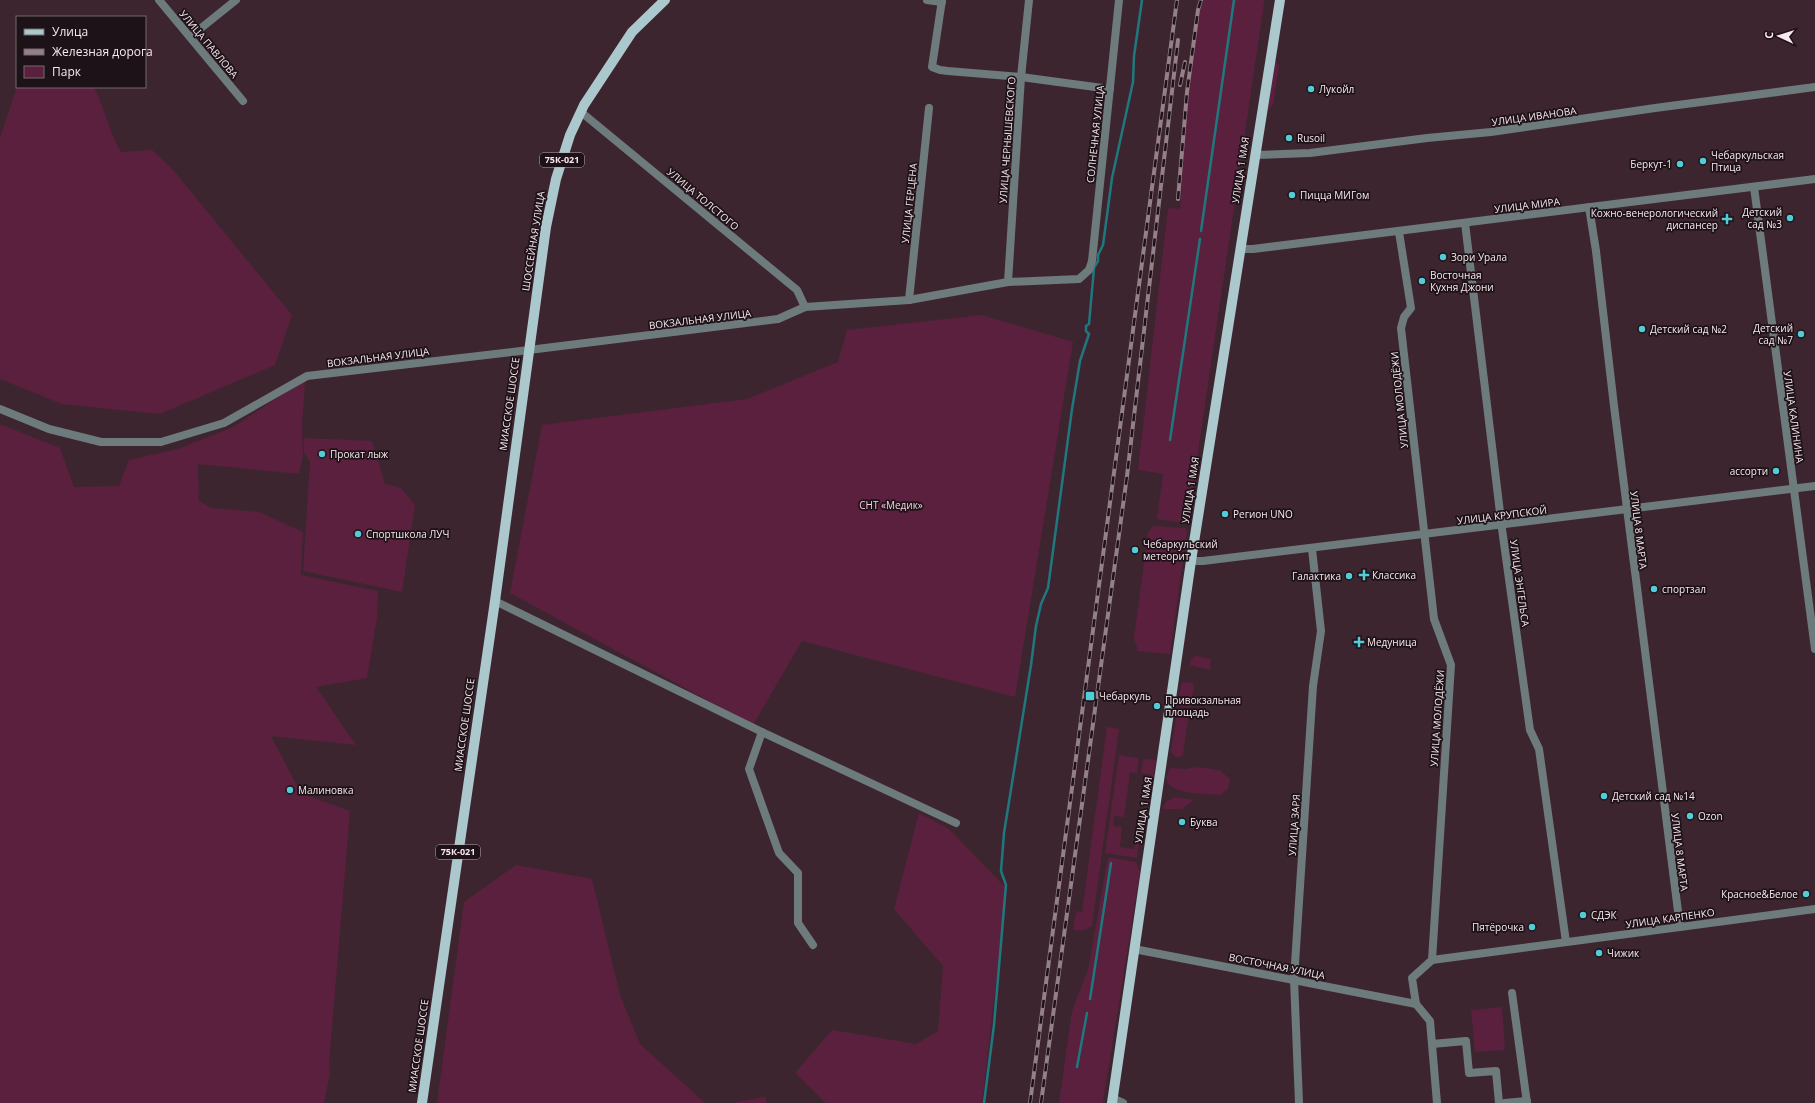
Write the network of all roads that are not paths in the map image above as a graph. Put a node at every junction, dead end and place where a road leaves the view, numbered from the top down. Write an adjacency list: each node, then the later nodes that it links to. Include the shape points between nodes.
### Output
1 (159, 0): 9 (street, УЛИЦА ПАВЛОВА)
2 (236, 0): 9 (street)
3 (665, 0): 15 (main road, ШОССЕЙНАЯ УЛИЦА / 75К-021, via 632,32)
4 (927, 0): 7 (street)
5 (1029, 0): 10 (street, УЛИЦА ЧЕРНЫШЕВСКОГО)
6 (1119, 0): 12 (street, СОЛНЕЧНАЯ УЛИЦА)
7 (942, 1): 10 (street, via 932,67 940,70)
8 (1279, 3): 16 (main road, УЛИЦА 1 МАЯ)
9 (190, 37): 13 (street, УЛИЦА ПАВЛОВА)
10 (1021, 77): 12 (street); 24 (street, УЛИЦА ЧЕРНЫШЕВСКОГО)
11 (1815, 88): 16 (street, УЛИЦА ИВАНОВА, via 1491,132 1310,153)
12 (1110, 89): 23 (street, СОЛНЕЧНАЯ УЛИЦА)
13 (243, 101)
14 (929, 108): 25 (street, УЛИЦА ГЕРЦЕНА)
15 (581, 112): 26 (street, УЛИЦА ТОЛСТОГО, via 797,290); 27 (main road, ШОССЕЙНАЯ УЛИЦА / 75К-021, via 570,135 556,179 546,227)
16 (1255, 155): 22 (main road, УЛИЦА 1 МАЯ)
17 (1815, 179): 18 (street, УЛИЦА МИРА)
18 (1754, 187): 19 (street, УЛИЦА МИРА); 30 (street, УЛИЦА КАЛИНИНА)
19 (1589, 207): 20 (street, УЛИЦА МИРА); 31 (street, УЛИЦА 8 МАРТА)
20 (1465, 223): 21 (street, УЛИЦА МИРА); 32 (street, УЛИЦА ЭНГЕЛЬСА)
21 (1399, 232): 22 (street, УЛИЦА МИРА); 33 (street, УЛИЦА МОЛОДЁЖИ, via 1411,308 1404,316 1401,328)
22 (1240, 249): 35 (main road, УЛИЦА 1 МАЯ)
23 (1090, 270): 24 (street, ВОКЗАЛЬНАЯ УЛИЦА, via 1080,279)
24 (1008, 282): 25 (street, ВОКЗАЛЬНАЯ УЛИЦА)
25 (909, 300): 26 (street, ВОКЗАЛЬНАЯ УЛИЦА)
26 (805, 307): 27 (street, ВОКЗАЛЬНАЯ УЛИЦА, via 778,319)
27 (529, 350): 28 (street, ВОКЗАЛЬНАЯ УЛИЦА, via 307,376 224,423 161,442 101,442 49,429); 36 (main road, МИАССКОЕ ШОССЕ / 75К-021)
28 (0, 409)
29 (1815, 486): 30 (street, УЛИЦА КРУПСКОЙ)
30 (1794, 488): 31 (street, УЛИЦА КРУПСКОЙ); 37 (street, УЛИЦА КАЛИНИНА)
31 (1627, 510): 32 (street, УЛИЦА КРУПСКОЙ); 41 (street, УЛИЦА 8 МАРТА)
32 (1502, 525): 33 (street, УЛИЦА КРУПСКОЙ); 42 (street, УЛИЦА ЭНГЕЛЬСА, via 1530,730 1539,749)
33 (1424, 535): 34 (street, УЛИЦА КРУПСКОЙ); 45 (street, УЛИЦА МОЛОДЁЖИ, via 1434,619 1451,665)
34 (1312, 549): 35 (street, УЛИЦА КРУПСКОЙ); 46 (street, УЛИЦА ЗАРЯ, via 1321,631 1313,686)
35 (1191, 561): 44 (main road, УЛИЦА 1 МАЯ)
36 (495, 601): 38 (street); 52 (main road, МИАССКОЕ ШОССЕ / 75К-021)
37 (1815, 649)
38 (762, 732): 39 (street); 43 (street, via 749,769 779,853 798,873 798,923)
39 (956, 823)
40 (1815, 909): 41 (street, УЛИЦА КАРПЕНКО)
41 (1680, 927): 42 (street, УЛИЦА КАРПЕНКО)
42 (1566, 942): 45 (street, УЛИЦА КАРПЕНКО)
43 (814, 945)
44 (1134, 949): 46 (street, ВОСТОЧНАЯ УЛИЦА); 50 (main road, УЛИЦА 1 МАЯ)
45 (1432, 960): 48 (street, via 1412,978)
46 (1294, 979): 48 (street, ВОСТОЧНАЯ УЛИЦА); 54 (street, УЛИЦА ЗАРЯ)
47 (1512, 993): 51 (street)
48 (1416, 1004): 49 (street, via 1430,1021)
49 (1432, 1044): 55 (street); 56 (street, via 1466,1041 1469,1073 1496,1071)
50 (1112, 1100): 53 (street)
51 (1527, 1102): 57 (street)
52 (422, 1103)
53 (1123, 1103)
54 (1299, 1103)
55 (1437, 1103)
56 (1499, 1103)
57 (1505, 1103)

